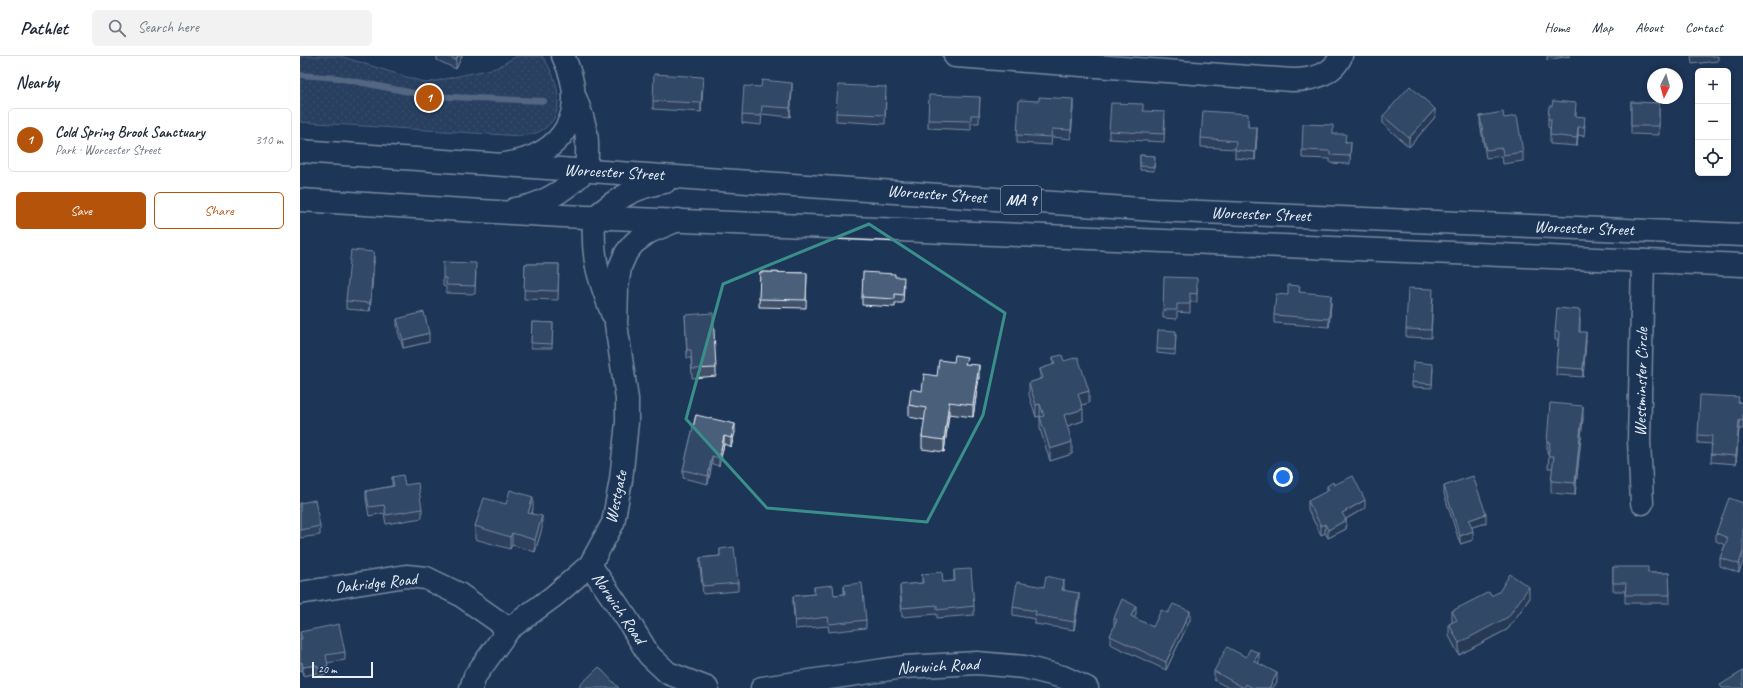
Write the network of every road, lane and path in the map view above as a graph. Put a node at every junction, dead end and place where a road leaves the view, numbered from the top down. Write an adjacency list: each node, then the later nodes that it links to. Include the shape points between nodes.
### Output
1 (955, 56): 4 (main road)
2 (1341, 56): 4 (main road, via 1324,74 1292,80)
3 (567, 57): 5 (main road)
4 (1030, 58)
5 (573, 92): 7 (main road, via 571,120 566,131 556,142 528,159); 8 (main road, via 587,132)
6 (300, 151): 7 (main road, Worcester Street / MA 9)
7 (502, 165): 8 (main road, Worcester Street / MA 9)
8 (586, 170): 9 (main road, Worcester Street / MA 9); 11 (main road, via 566,188 544,200 518,208)
9 (702, 177): 12 (main road, via 637,188); 14 (main road, Worcester Street / MA 9, via 1155,210)
10 (300, 200): 11 (main road, Worcester Street / MA 9)
11 (488, 212): 12 (main road, Worcester Street / MA 9)
12 (594, 218): 13 (main road, Worcester Street / MA 9); 17 (main road, Westgate, via 593,245 596,266)
13 (678, 220): 15 (main road, Worcester Street / MA 9); 17 (main road, Westgate, via 649,232 626,253 620,267 617,288)
14 (1743, 235)
15 (1643, 261): 16 (main road, Worcester Street / MA 9); 18 (main road, Westminster Circle, via 1640,440)
16 (1743, 265)
17 (616, 324): 19 (main road, Westgate, via 627,399 625,449 613,523)
18 (1642, 503)
19 (590, 565): 21 (main road, Westgate, via 554,596); 23 (main road, Norwich Road, via 628,619 649,655 668,673)
20 (300, 593): 21 (main road, Oakridge Road, via 406,576 426,578 459,594)
21 (509, 629): 22 (main road, Westgate, via 475,676)
22 (471, 688)
23 (708, 688)
24 (762, 688): 25 (main road, Norwich Road, via 904,667 977,663 1024,667 1063,677)
25 (1087, 688)

